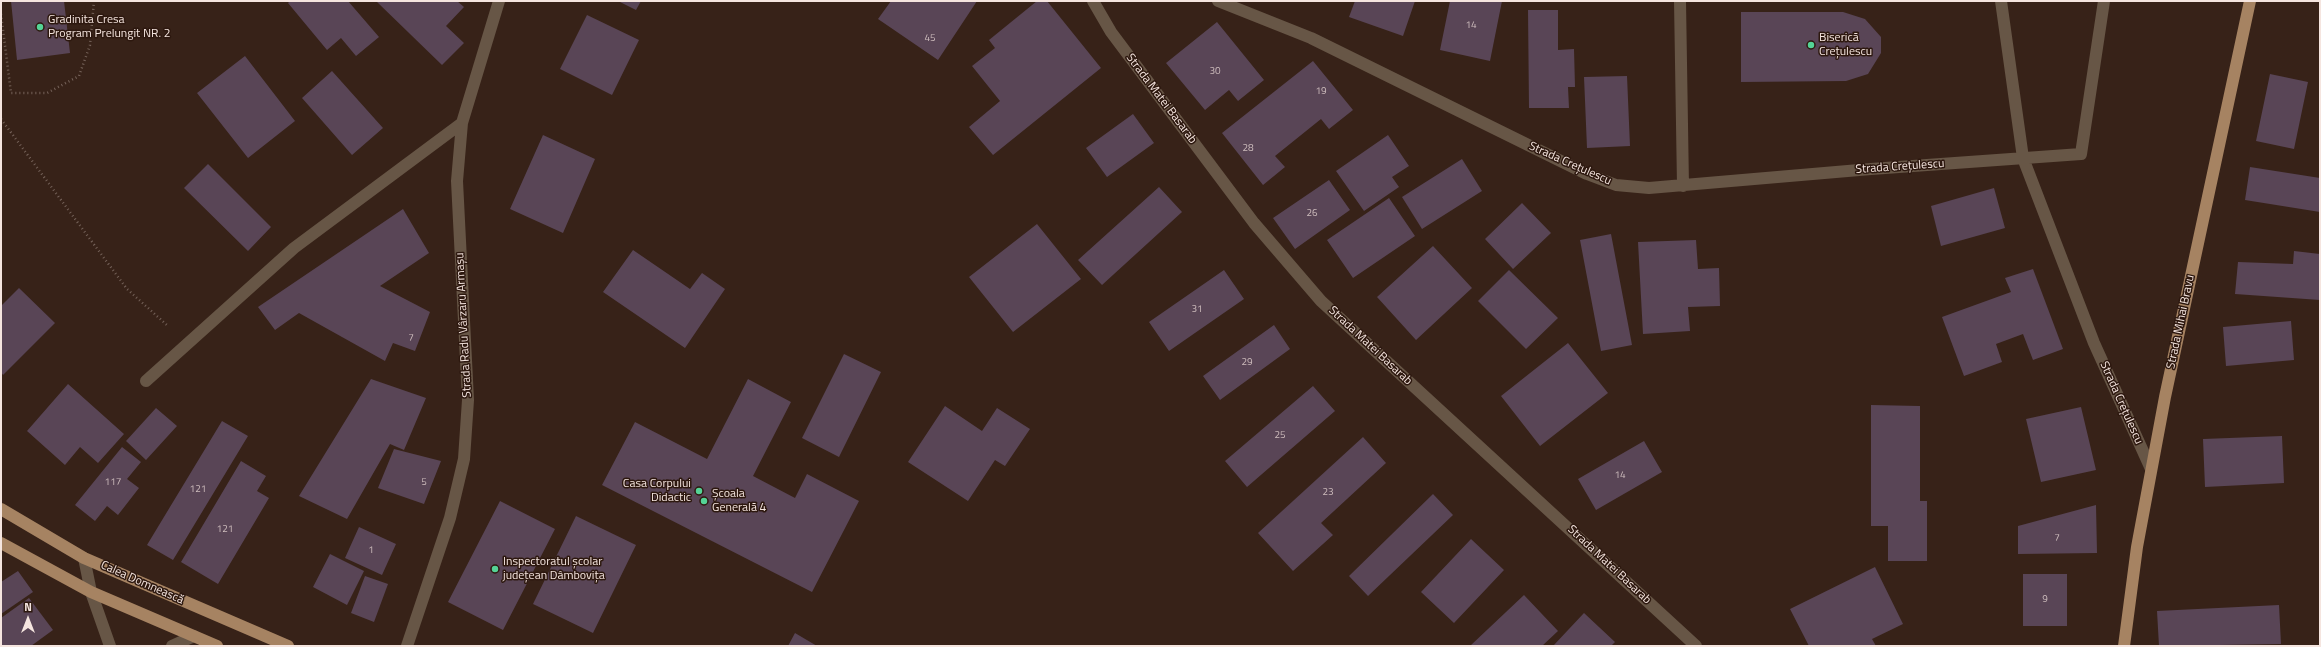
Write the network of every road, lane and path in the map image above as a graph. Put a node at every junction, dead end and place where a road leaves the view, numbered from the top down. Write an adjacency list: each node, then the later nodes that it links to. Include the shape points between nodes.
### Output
1 (94, 1): 9 (path, via 90,45 79,76 47,93 11,93)
2 (499, 1): 11 (street, Strada Radu Vârzaru Armașu)
3 (1093, 1): 27 (street, Strada Matei Basarab, via 1111,32 1254,223 1321,301)
4 (1218, 1): 13 (street, Strada Crețulescu, via 1311,38 1587,174 1616,185 1648,188)
5 (1680, 1): 13 (street)
6 (2001, 1): 12 (street)
7 (2104, 1): 12 (street, Strada Crețulescu, via 2081,154)
8 (2250, 1): 16 (main road, Strada Mihai Bravu)
9 (1, 14)
10 (1, 119): 14 (path, via 127,289)
11 (462, 123): 14 (street, via 294,248); 26 (street, Strada Radu Vârzaru Armașu, via 457,181 468,400 467,439 455,498)
12 (2023, 158): 13 (street, Strada Crețulescu); 16 (street, Strada Crețulescu, via 2094,343)
13 (1683, 186)
14 (187, 344): 15 (street)
15 (146, 381)
16 (2151, 470): 28 (main road, Strada Mihai Bravu, via 2137,547)
17 (1, 509): 19 (main road, Calea Domnească)
18 (1, 543): 20 (main road)
19 (84, 558): 20 (street); 25 (main road, Calea Domnească)
20 (91, 592): 21 (main road); 22 (street)
21 (194, 636): 23 (street); 24 (main road)
22 (110, 646)
23 (172, 646)
24 (217, 646)
25 (288, 646)
26 (407, 646)
27 (1696, 646)
28 (2124, 646)

